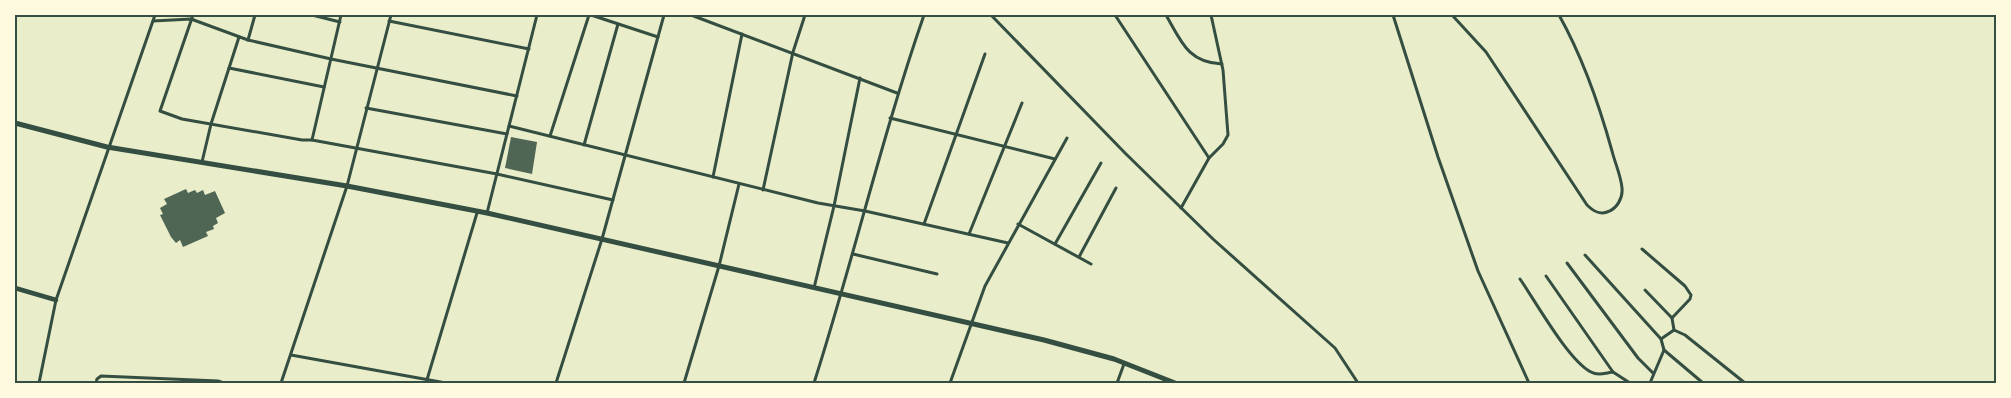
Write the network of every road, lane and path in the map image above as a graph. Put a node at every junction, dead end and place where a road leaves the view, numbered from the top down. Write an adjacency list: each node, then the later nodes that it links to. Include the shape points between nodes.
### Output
1 (155, 15): 20 (street)
2 (254, 15): 27 (street)
3 (312, 15): 22 (street)
4 (341, 15): 22 (street)
5 (391, 15): 21 (street)
6 (537, 15): 28 (street)
7 (590, 15): 23 (street); 47 (street)
8 (664, 15): 26 (street)
9 (691, 15): 24 (street)
10 (806, 15): 29 (street)
11 (924, 15): 37 (street)
12 (991, 15): 67 (street)
13 (1115, 15): 55 (street)
14 (1166, 15): 32 (street, via 1192,56 1206,64)
15 (1212, 15): 32 (street)
16 (1393, 15): 114 (street, via 1478,271)
17 (1452, 15): 18 (street, via 1486,52 1587,205 1593,211 1604,213 1616,208 1622,188 1585,66)
18 (1559, 15)
19 (192, 17): 20 (street); 25 (street); 43 (street, via 160,111)
20 (152, 21): 52 (street)
21 (389, 21): 28 (street); 34 (street)
22 (340, 22): 31 (street)
23 (618, 24): 26 (street); 50 (street)
24 (742, 34): 29 (street); 60 (street)
25 (239, 37): 27 (street); 33 (street)
26 (658, 37): 54 (street)
27 (248, 40): 31 (street)
28 (528, 49): 38 (street)
29 (793, 52): 35 (street); 64 (street)
30 (985, 54): 46 (street)
31 (331, 59): 34 (street); 36 (street)
32 (1222, 64): 55 (street, via 1228,135)
33 (229, 68): 36 (street); 43 (street)
34 (376, 68): 38 (street); 40 (street)
35 (860, 78): 37 (street); 66 (street)
36 (325, 87): 49 (street)
37 (897, 93): 41 (street)
38 (517, 96): 44 (street)
39 (1022, 103): 51 (street)
40 (366, 108): 45 (street); 53 (street)
41 (890, 118): 46 (street); 68 (street)
42 (15, 123): 52 (main road)
43 (211, 124): 49 (street); 57 (street)
44 (509, 126): 45 (street); 47 (street)
45 (507, 134): 59 (street)
46 (955, 134): 51 (street); 71 (street)
47 (550, 136): 50 (street)
48 (1067, 138): 56 (street)
49 (312, 140): 53 (street)
50 (584, 145): 54 (street)
51 (1006, 146): 56 (street); 73 (street)
52 (107, 147): 57 (main road); 91 (street)
53 (356, 148): 59 (street); 62 (street)
54 (625, 153): 60 (street); 65 (street)
55 (1209, 158): 67 (street)
56 (1055, 159): 72 (street)
57 (202, 162): 62 (main road)
58 (1101, 163): 76 (street)
59 (497, 174): 65 (street); 70 (street)
60 (713, 177): 61 (street)
61 (739, 184): 64 (street); 83 (street)
62 (347, 186): 69 (main road); 97 (street)
63 (1116, 188): 80 (street)
64 (764, 190): 66 (street)
65 (612, 200): 74 (street)
66 (834, 206): 68 (street); 88 (street)
67 (1181, 208): 113 (street, via 1335,348)
68 (865, 211): 71 (street); 78 (street)
69 (477, 213): 70 (main road); 101 (street)
70 (487, 213): 74 (main road)
71 (924, 224): 73 (street)
72 (1018, 224): 75 (street); 76 (street)
73 (969, 234): 75 (street)
74 (602, 240): 83 (main road); 107 (street)
75 (1008, 243): 93 (street, via 985,286)
76 (1055, 244): 80 (street)
77 (1642, 249): 92 (street, via 1691,295)
78 (853, 254): 84 (street); 90 (street)
79 (1585, 255): 95 (street)
80 (1079, 257): 82 (street)
81 (1567, 263): 100 (street, via 1638,358)
82 (1091, 264)
83 (719, 266): 88 (main road); 108 (street)
84 (937, 274)
85 (1546, 276): 99 (street)
86 (1520, 279): 99 (street, via 1570,352 1590,372 1600,375)
87 (15, 288): 91 (street)
88 (814, 288): 90 (main road)
89 (1645, 290): 92 (street)
90 (842, 294): 93 (main road); 109 (street)
91 (56, 300): 102 (street)
92 (1672, 318): 94 (street)
93 (971, 323): 98 (main road); 110 (street)
94 (1674, 330): 95 (street); 118 (street, via 1685,335)
95 (1661, 339): 96 (street)
96 (1664, 350): 100 (street); 117 (street)
97 (291, 355): 101 (street); 105 (street)
98 (1124, 363): 111 (street); 112 (main road)
99 (1613, 372): 115 (street)
100 (1653, 373): 116 (street)
101 (427, 381): 106 (street)
102 (38, 383)
103 (96, 383): 104 (street, via 101,376)
104 (224, 383)
105 (281, 383)
106 (446, 383)
107 (556, 383)
108 (684, 383)
109 (814, 383)
110 (950, 383)
111 (1117, 383)
112 (1175, 383)
113 (1358, 383)
114 (1529, 383)
115 (1630, 383)
116 (1650, 383)
117 (1703, 383)
118 (1745, 383)

